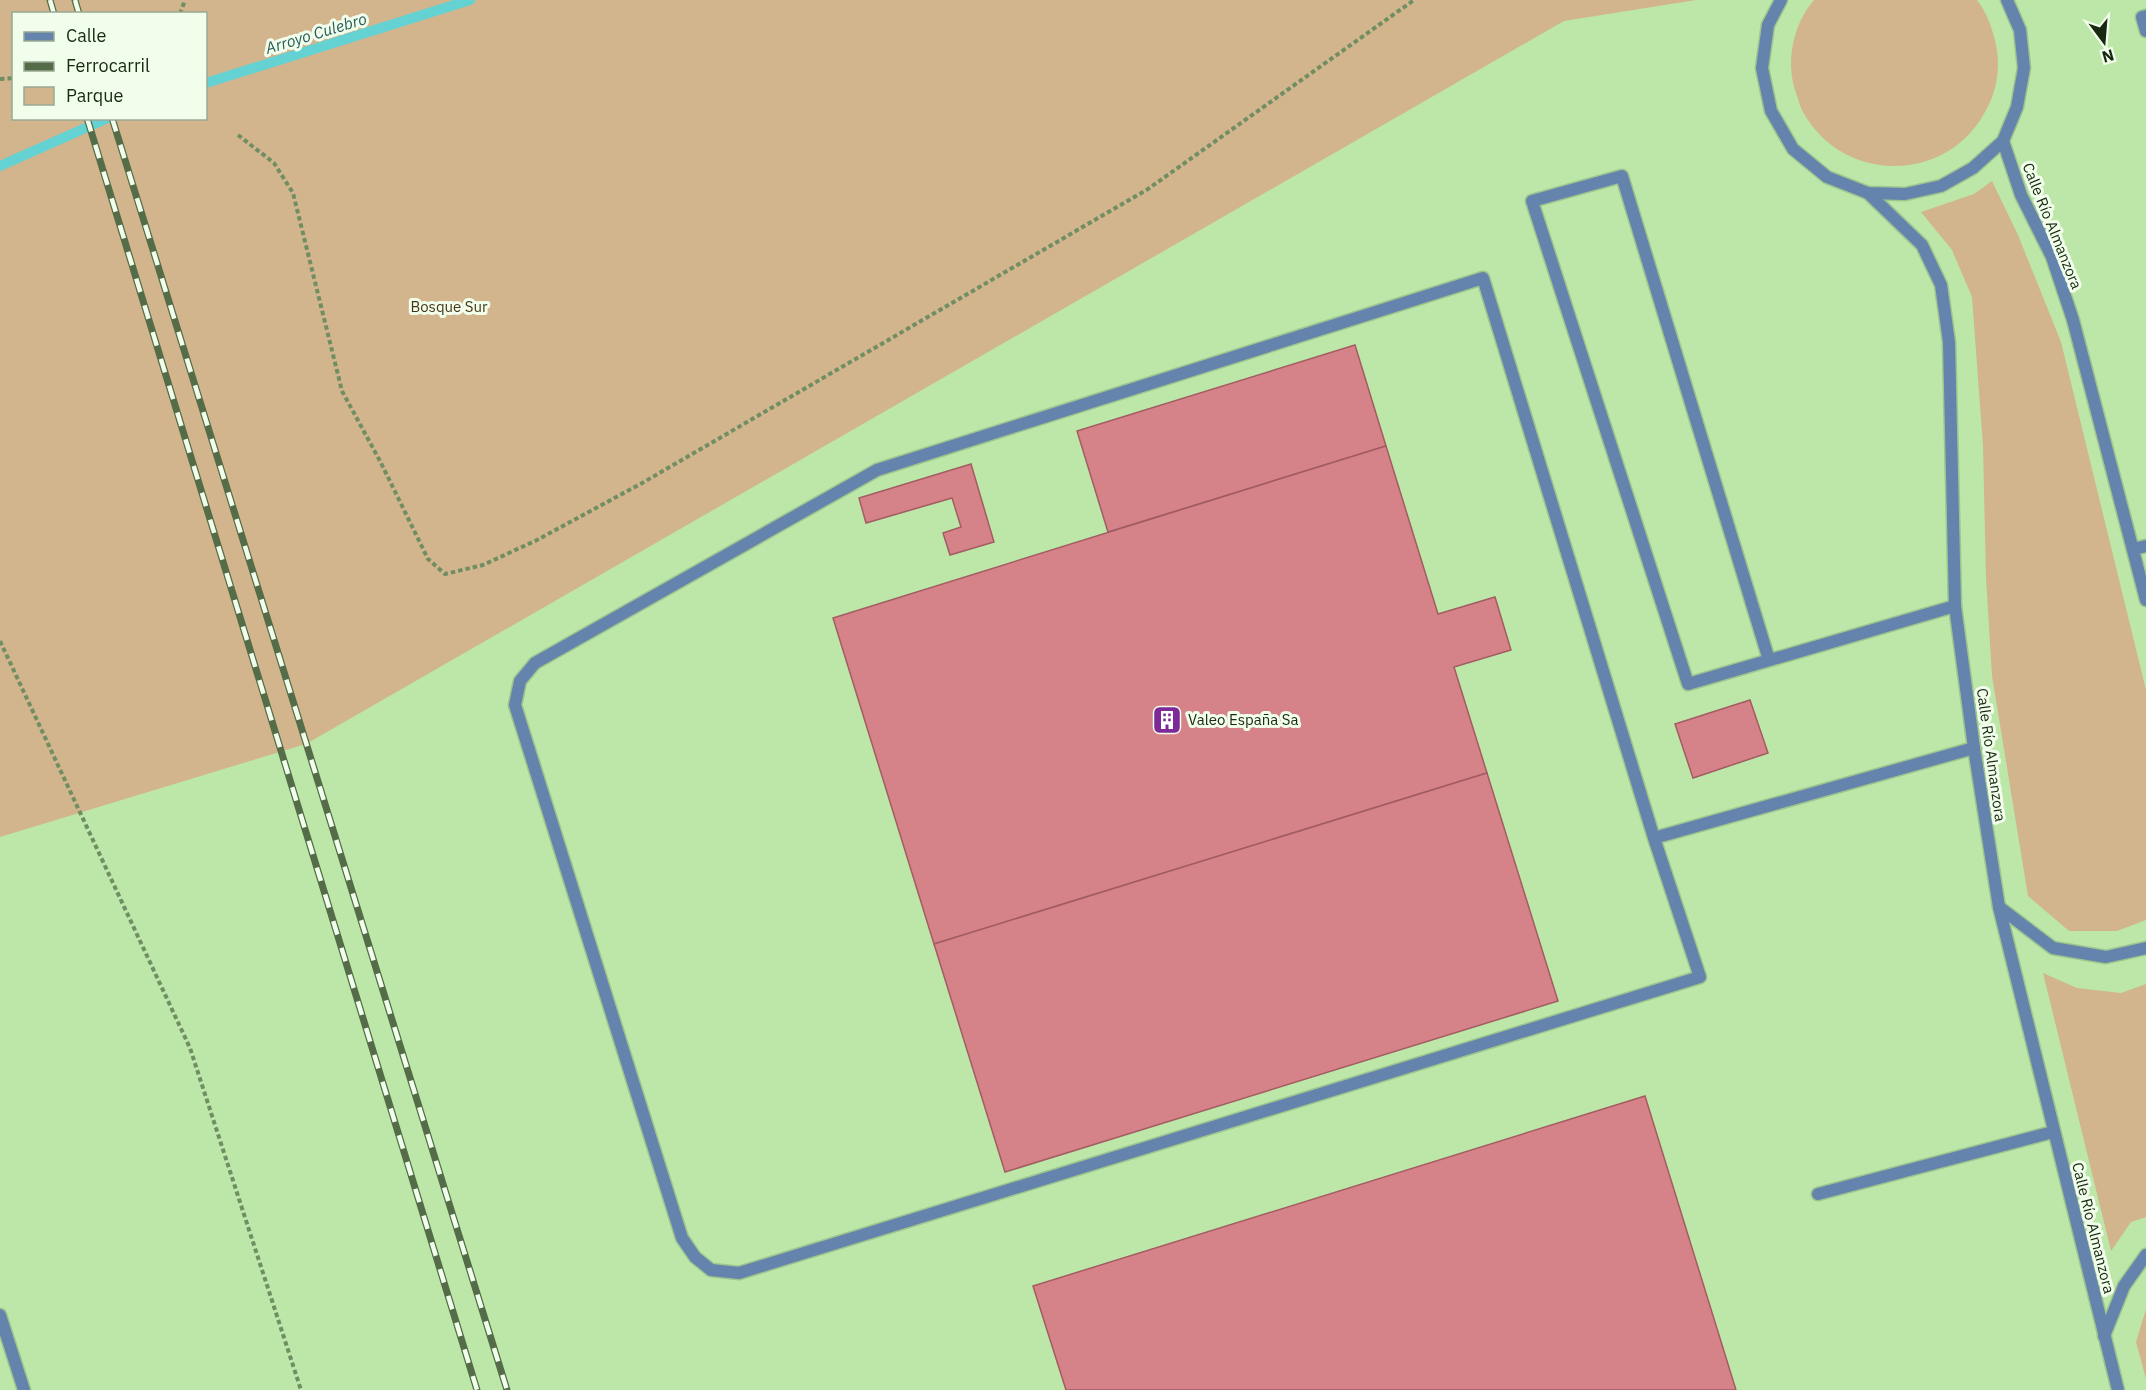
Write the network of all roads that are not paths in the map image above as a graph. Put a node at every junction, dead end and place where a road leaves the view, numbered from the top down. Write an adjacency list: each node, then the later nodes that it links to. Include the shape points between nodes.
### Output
1 (1781, 0): 6 (street, via 1768,25 1762,68 1771,111 1793,149 1827,177)
2 (2007, 0): 5 (street, via 2020,30 2024,69 2017,107)
3 (2146, 16): 4 (street, via 2142,17)
4 (2146, 31)
5 (2003, 141): 6 (street, via 1973,168 1941,186 1905,194); 8 (street, Calle Río Almanzora, via 2021,195 2052,257 2073,320)
6 (1868, 192): 10 (street, Calle Río Almanzora, via 1922,245 1941,285 1949,342)
7 (2146, 546): 8 (street)
8 (2133, 549): 9 (street, Calle Río Almanzora)
9 (2146, 600)
10 (1955, 606): 11 (street); 12 (street, Calle Río Almanzora)
11 (1769, 660): 11 (street, via 1622,176 1532,201 1688,684)
12 (1974, 748): 13 (street); 14 (street, Calle Río Almanzora)
13 (1654, 838): 13 (street, via 1483,278 877,470 535,663 520,681 515,705 682,1238 695,1257 711,1270 739,1273 1700,977)
14 (1999, 907): 15 (street, via 2053,948 2106,957); 16 (street, Calle Río Almanzora)
15 (2146, 948)
16 (2053, 1132): 17 (street); 20 (street, Calle Río Almanzora)
17 (1818, 1194)
18 (2146, 1255): 20 (street, Calle Río Almanzora, via 2124,1286)
19 (0, 1315): 21 (street)
20 (2104, 1336): 22 (street, Calle Río Almanzora)
21 (24, 1390)
22 (2118, 1390)

